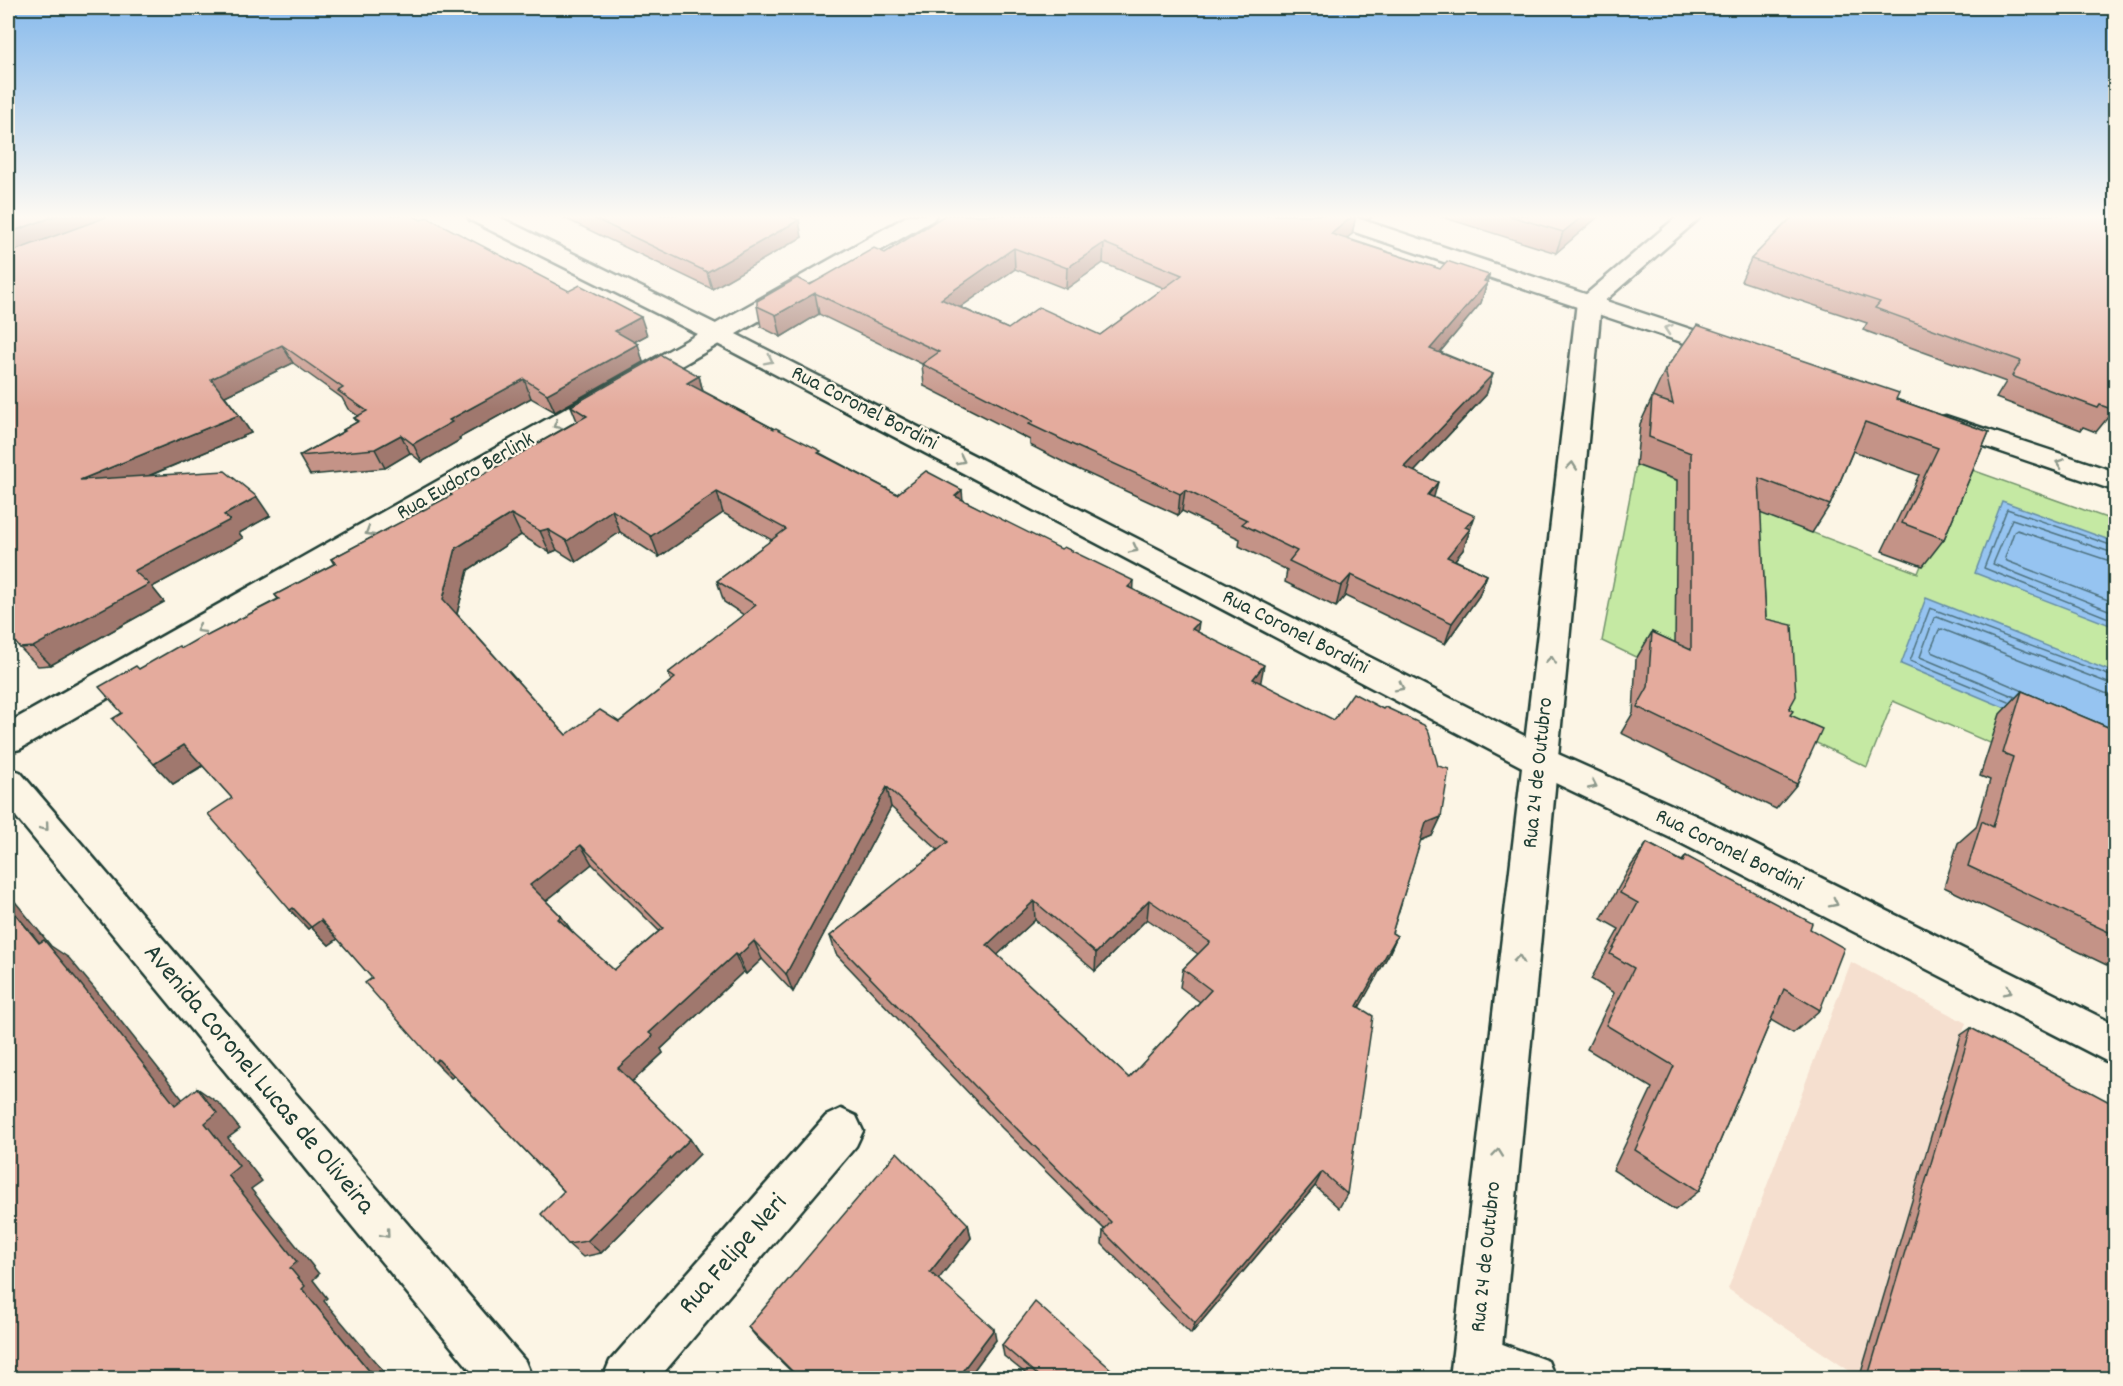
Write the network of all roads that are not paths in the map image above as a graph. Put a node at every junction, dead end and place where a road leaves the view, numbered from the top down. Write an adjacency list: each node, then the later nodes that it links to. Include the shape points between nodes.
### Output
1 (608, 280): 6 (street, Rua Coronel Bordini)
2 (812, 280): 6 (street, Rua Eudoro Berlink)
3 (1522, 280): 5 (street)
4 (1615, 280): 5 (street)
5 (1589, 302): 7 (street, one-way to 5); 11 (street, Rua 24 de Outubro, one-way to 5)
6 (717, 334): 10 (street, Rua Eudoro Berlink, one-way to 10); 11 (street, Rua Coronel Bordini, one-way to 11)
7 (1751, 357)
8 (1927, 418): 9 (street, one-way to 8)
9 (2115, 482)
10 (8, 739)
11 (1540, 760): 13 (street, Rua Coronel Bordini, one-way to 13, via 1688,829); 15 (street, Rua 24 de Outubro, one-way to 11)
12 (8, 782): 16 (street, Avenida Coronel Lucas de Oliveira, one-way to 16)
13 (2115, 1046)
14 (841, 1131): 17 (street, Rua Felipe Neri)
15 (1475, 1368): 18 (street)
16 (508, 1378)
17 (627, 1378)
18 (1531, 1378)

